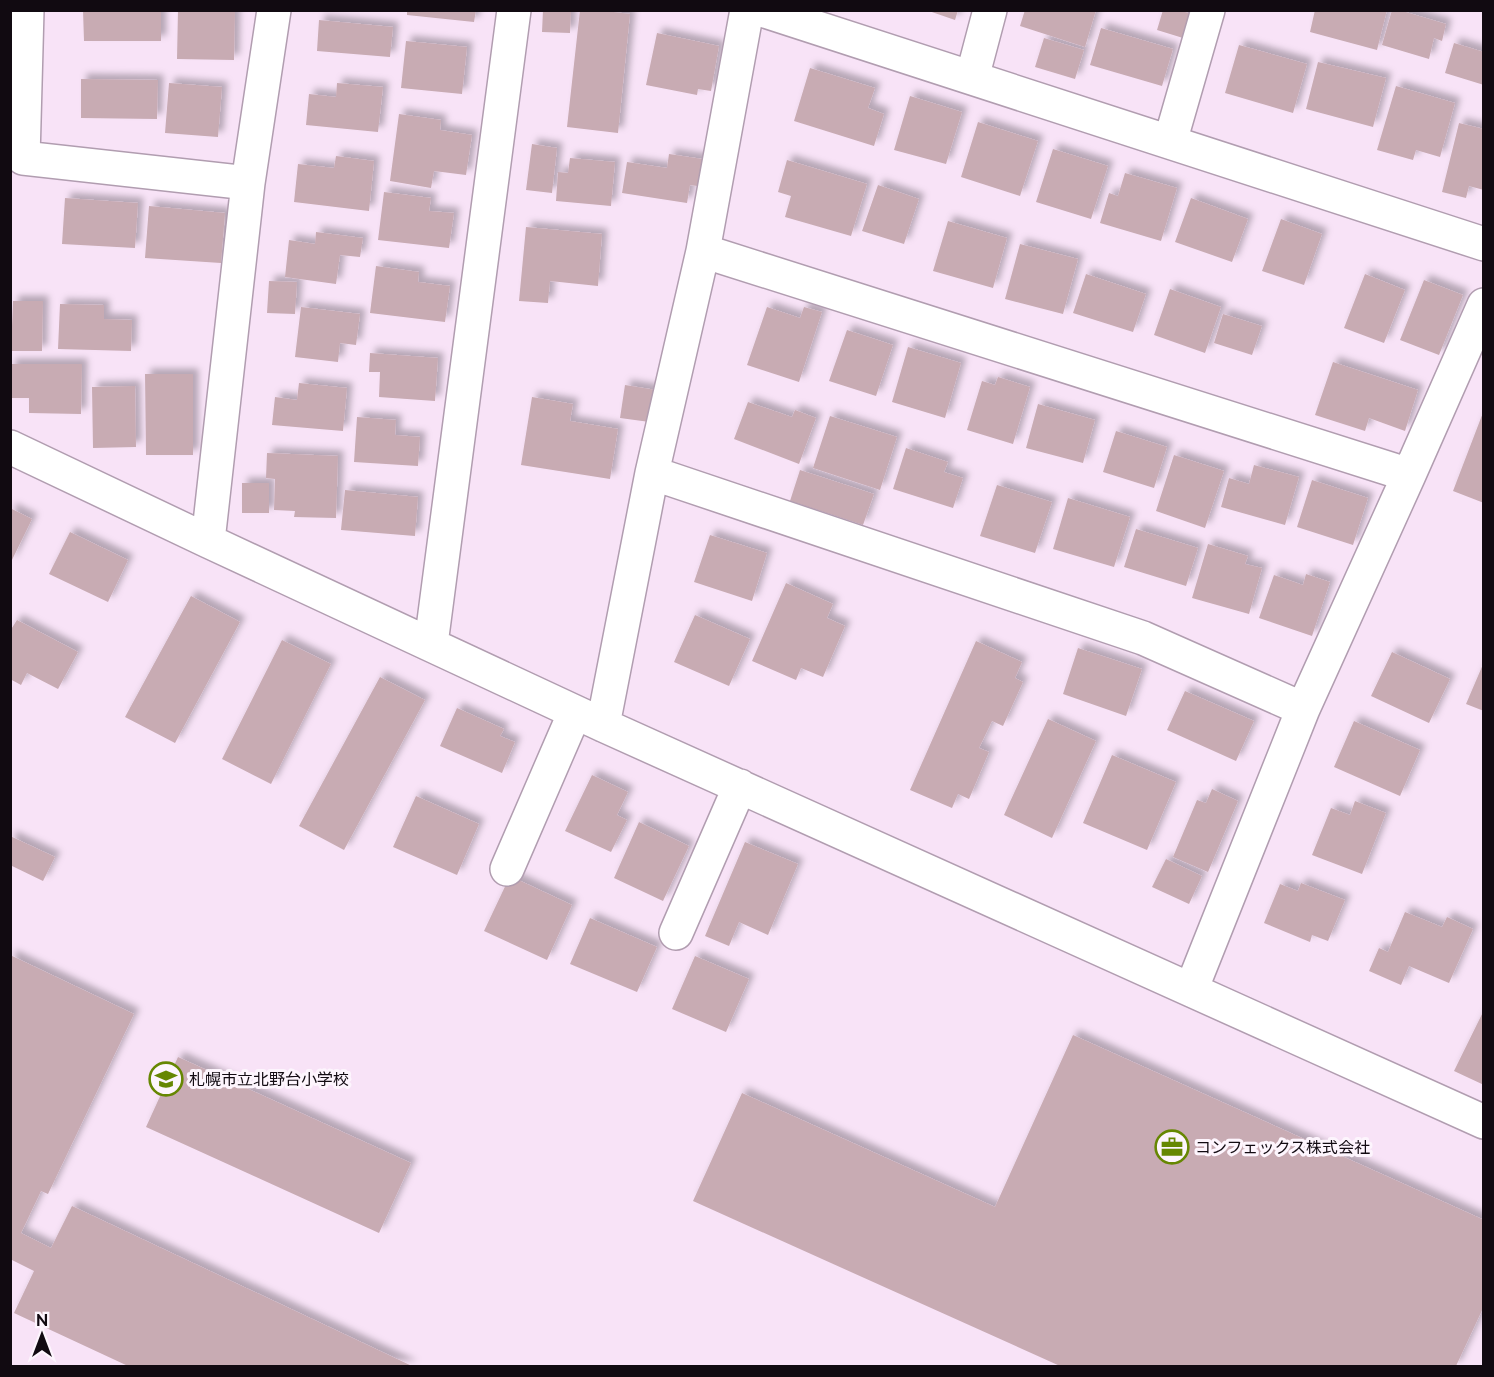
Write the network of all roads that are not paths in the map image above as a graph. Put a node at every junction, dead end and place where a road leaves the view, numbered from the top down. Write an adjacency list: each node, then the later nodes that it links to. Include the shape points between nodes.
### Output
1 (27, 10): 10 (street, via 23,158)
2 (274, 10): 10 (street)
3 (514, 10): 18 (street)
4 (747, 10): 12 (street)
5 (762, 10): 8 (street)
6 (990, 10): 8 (street)
7 (1208, 10): 9 (street)
8 (972, 78): 9 (street)
9 (1170, 142): 11 (street)
10 (248, 183): 17 (street)
11 (1484, 244)
12 (703, 250): 15 (street); 16 (street)
13 (1484, 305): 16 (street)
14 (10, 447): 17 (street)
15 (652, 473): 19 (street, via 1143,638); 20 (street)
16 (1409, 475): 19 (street)
17 (208, 541): 18 (street)
18 (431, 644): 20 (street)
19 (1303, 709): 24 (street)
20 (589, 719): 21 (street); 22 (street)
21 (740, 786): 23 (street); 24 (street)
22 (507, 869)
23 (676, 933)
24 (1191, 990): 25 (street)
25 (1484, 1122)

